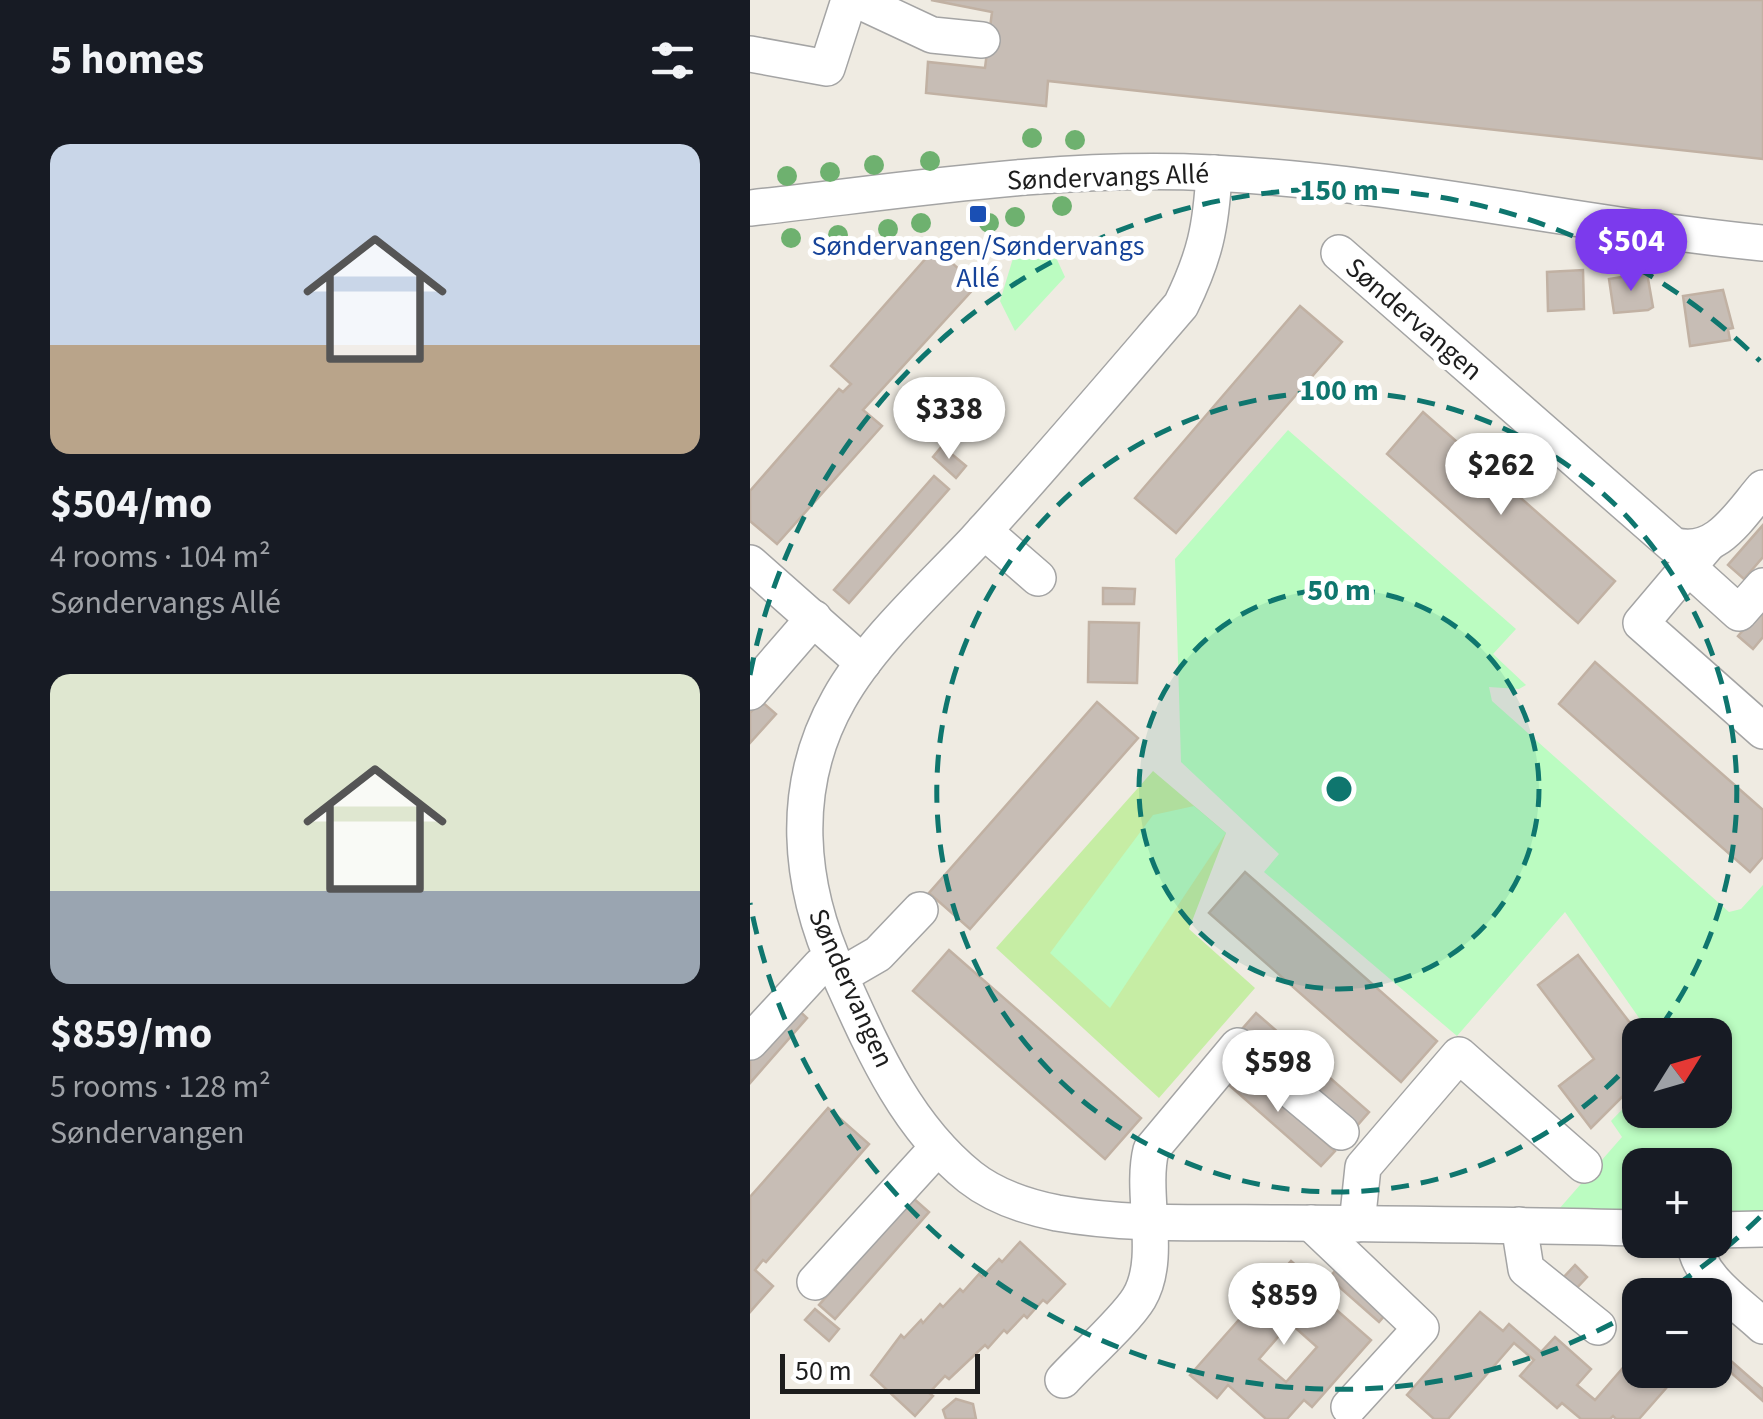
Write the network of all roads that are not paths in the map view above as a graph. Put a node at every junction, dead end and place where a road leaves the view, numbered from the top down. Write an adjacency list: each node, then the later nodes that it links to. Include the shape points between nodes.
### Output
1 (853, 0): 2 (street, via 932,35); 3 (street, via 827,68)
2 (982, 40)
3 (750, 54)
4 (1214, 173): 5 (street, Søndervangs Allé, via 1064,175); 6 (street, Søndervangs Allé); 9 (street, Søndervangen, via 1210,231 1180,304)
5 (750, 208)
6 (1763, 242)
7 (1339, 253): 10 (street, Søndervangen, via 1672,546)
8 (1763, 488): 10 (street)
9 (984, 531): 12 (street); 15 (street, Søndervangen)
10 (1697, 556): 13 (street, via 1739,613); 17 (street, via 1640,623)
11 (750, 563): 14 (street)
12 (1038, 578)
13 (1763, 586)
14 (814, 618): 15 (street); 16 (street)
15 (863, 664): 19 (street, Søndervangen, via 816,748 805,812 806,873)
16 (750, 692)
17 (1763, 731)
18 (920, 910): 19 (street, via 878,954)
19 (836, 968): 20 (street, via 820,966); 22 (street, Søndervangen, via 869,1044)
20 (750, 1042)
21 (1342, 1132): 24 (street, via 1238,1046 1152,1150 1146,1170)
22 (938, 1147): 24 (street, Søndervangen, via 972,1179 1009,1200 1058,1213); 32 (street)
23 (1584, 1165): 26 (street, via 1459,1055 1363,1167)
24 (1149, 1222): 25 (street, Søndervangen); 35 (street, via 1147,1274 1138,1299)
25 (1311, 1223): 26 (street, Søndervangen); 36 (street, via 1421,1328)
26 (1357, 1224): 27 (street, Søndervangen)
27 (1519, 1225): 28 (street, Søndervangen); 34 (street, via 1526,1269)
28 (1622, 1228)
29 (1763, 1229): 30 (street)
30 (1732, 1230)
31 (1696, 1258): 33 (street)
32 (816, 1282)
33 (1763, 1326)
34 (1598, 1327)
35 (1063, 1380)
36 (1350, 1407)

